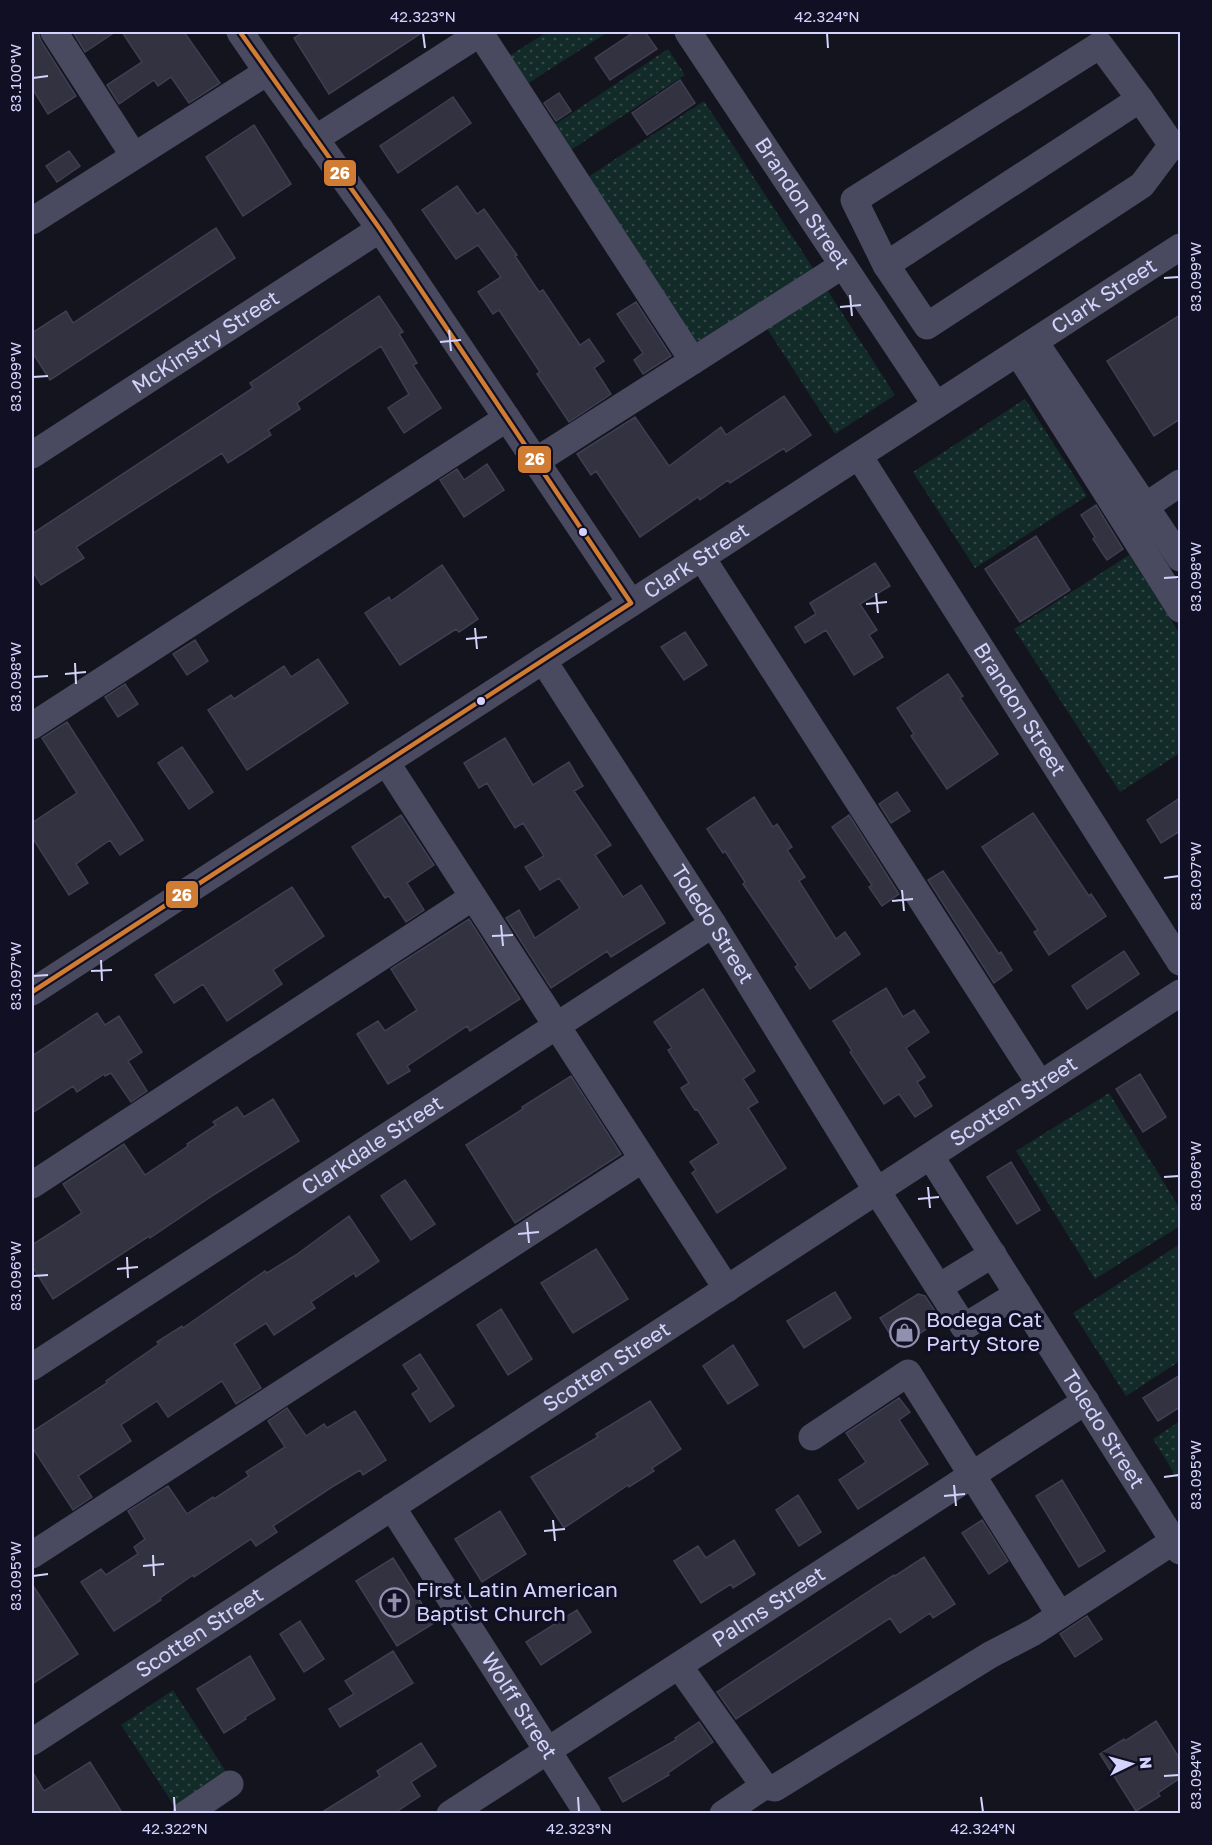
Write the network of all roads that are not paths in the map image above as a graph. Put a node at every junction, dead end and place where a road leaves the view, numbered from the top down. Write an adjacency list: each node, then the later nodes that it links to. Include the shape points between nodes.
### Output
1 (54, 32): 10 (street)
2 (240, 32): 6 (street)
3 (688, 32): 14 (street, Brandon Street)
4 (477, 33): 8 (street); 17 (street)
5 (1102, 38): 7 (street); 15 (street, via 854,200)
6 (267, 72): 8 (street); 10 (street)
7 (1140, 99): 9 (street); 15 (street)
8 (315, 139): 12 (street)
9 (1178, 148): 15 (street, via 1142,185 927,326)
10 (134, 156): 11 (street)
11 (32, 221)
12 (380, 229): 19 (street); 20 (street, McKinstry Street)
13 (1180, 247): 16 (street, Clark Street)
14 (843, 265): 17 (street); 18 (street, Brandon Street)
15 (886, 265)
16 (1026, 347): 18 (street, Clark Street); 24 (street); 28 (street)
17 (693, 360): 22 (street)
18 (936, 405): 21 (street, Clark Street)
19 (507, 418): 22 (street); 30 (street)
20 (32, 455)
21 (859, 456): 25 (street, Clark Street); 34 (street, Brandon Street)
22 (536, 461): 27 (street)
23 (1180, 483): 24 (street)
24 (1146, 506): 26 (street)
25 (702, 558): 27 (street, Clark Street); 38 (street)
26 (1180, 558)
27 (631, 603): 29 (street, Clark Street)
28 (1180, 609)
29 (543, 660): 31 (street, Clark Street); 33 (street, Toledo Street)
30 (32, 726)
31 (386, 762): 32 (street); 35 (street, Clark Street)
32 (473, 897): 37 (street); 41 (street)
33 (713, 924): 37 (street, Clarkdale Street); 42 (street, Toledo Street)
34 (1180, 962)
35 (32, 992)
36 (1180, 993): 38 (street, Scotten Street)
37 (557, 1026): 40 (street); 47 (street, Clarkdale Street)
38 (1040, 1084): 39 (street, Scotten Street)
39 (931, 1156): 42 (street, Scotten Street); 43 (street, Toledo Street)
40 (643, 1159): 45 (street); 53 (street)
41 (32, 1185)
42 (877, 1191): 44 (street, Toledo Street); 45 (street, Scotten Street)
43 (993, 1254): 44 (street); 46 (street, Toledo Street)
44 (939, 1287): 46 (street, Toledo Street, via 964,1327)
45 (727, 1289): 51 (street, Scotten Street)
46 (1018, 1294): 48 (street, Toledo Street)
47 (32, 1366)
48 (1086, 1401): 50 (street, Palms Street); 52 (street, Toledo Street)
49 (812, 1437): 50 (street, via 908,1373)
50 (972, 1476): 54 (street); 55 (street, Palms Street)
51 (392, 1507): 56 (street, Scotten Street); 57 (street, Wolff Street)
52 (1178, 1543): 54 (street)
53 (32, 1555)
54 (1060, 1615): 59 (street, via 775,1788)
55 (679, 1666): 57 (street, Palms Street); 59 (street)
56 (32, 1742)
57 (548, 1750): 61 (street, Palms Street); 62 (street, Wolff Street)
58 (230, 1784): 60 (street)
59 (764, 1786): 63 (street)
60 (186, 1814)
61 (450, 1814)
62 (588, 1814)
63 (723, 1814)

